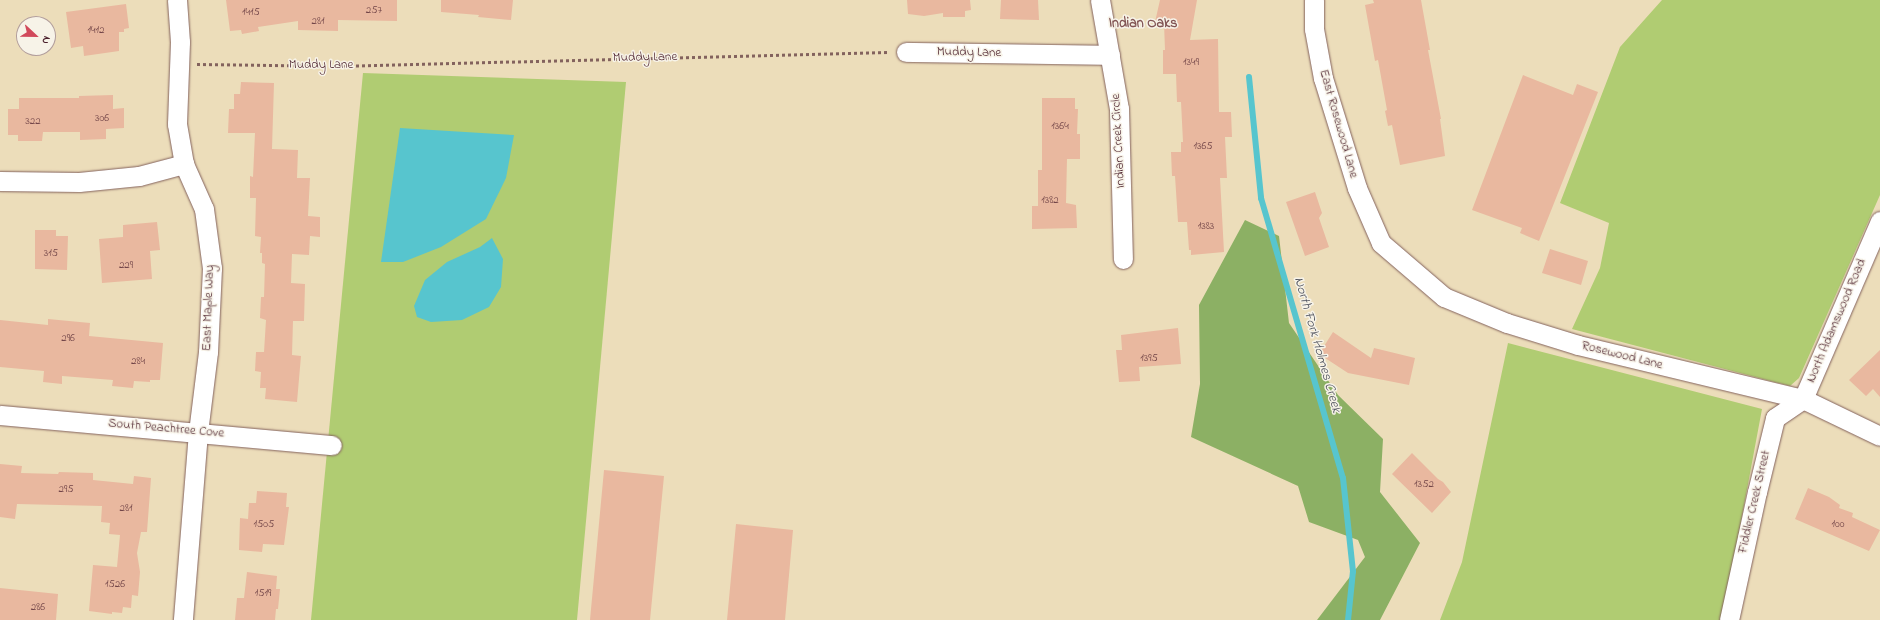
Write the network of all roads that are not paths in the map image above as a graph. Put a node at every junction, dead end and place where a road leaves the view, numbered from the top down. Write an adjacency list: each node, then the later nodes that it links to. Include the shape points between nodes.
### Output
1 (177, 0): 6 (street, East Maple Way, via 180,64 177,124)
2 (1100, 0): 5 (street, Indian Creek Circle)
3 (1314, 0): 9 (street, East Rosewood Lane, via 1314,29 1323,78 1357,188)
4 (906, 52): 5 (street, Muddy Lane)
5 (1110, 55): 10 (street, Indian Creek Circle, via 1119,109)
6 (184, 164): 7 (street, via 139,176 79,182); 13 (street, East Maple Way, via 204,209 212,268 208,352)
7 (0, 181)
8 (1880, 221): 11 (street, North Adamswood Road)
9 (1381, 243): 11 (street, Rosewood Lane, via 1444,297 1507,323 1578,345)
10 (1123, 260)
11 (1803, 399): 14 (street, Rosewood Lane); 17 (street, Fiddler Creek Street, via 1775,418 1756,492)
12 (0, 414): 13 (street, South Peachtree Cove)
13 (198, 432): 15 (street, South Peachtree Cove); 16 (street, East Maple Way)
14 (1880, 436)
15 (332, 445)
16 (183, 620)
17 (1729, 620)

